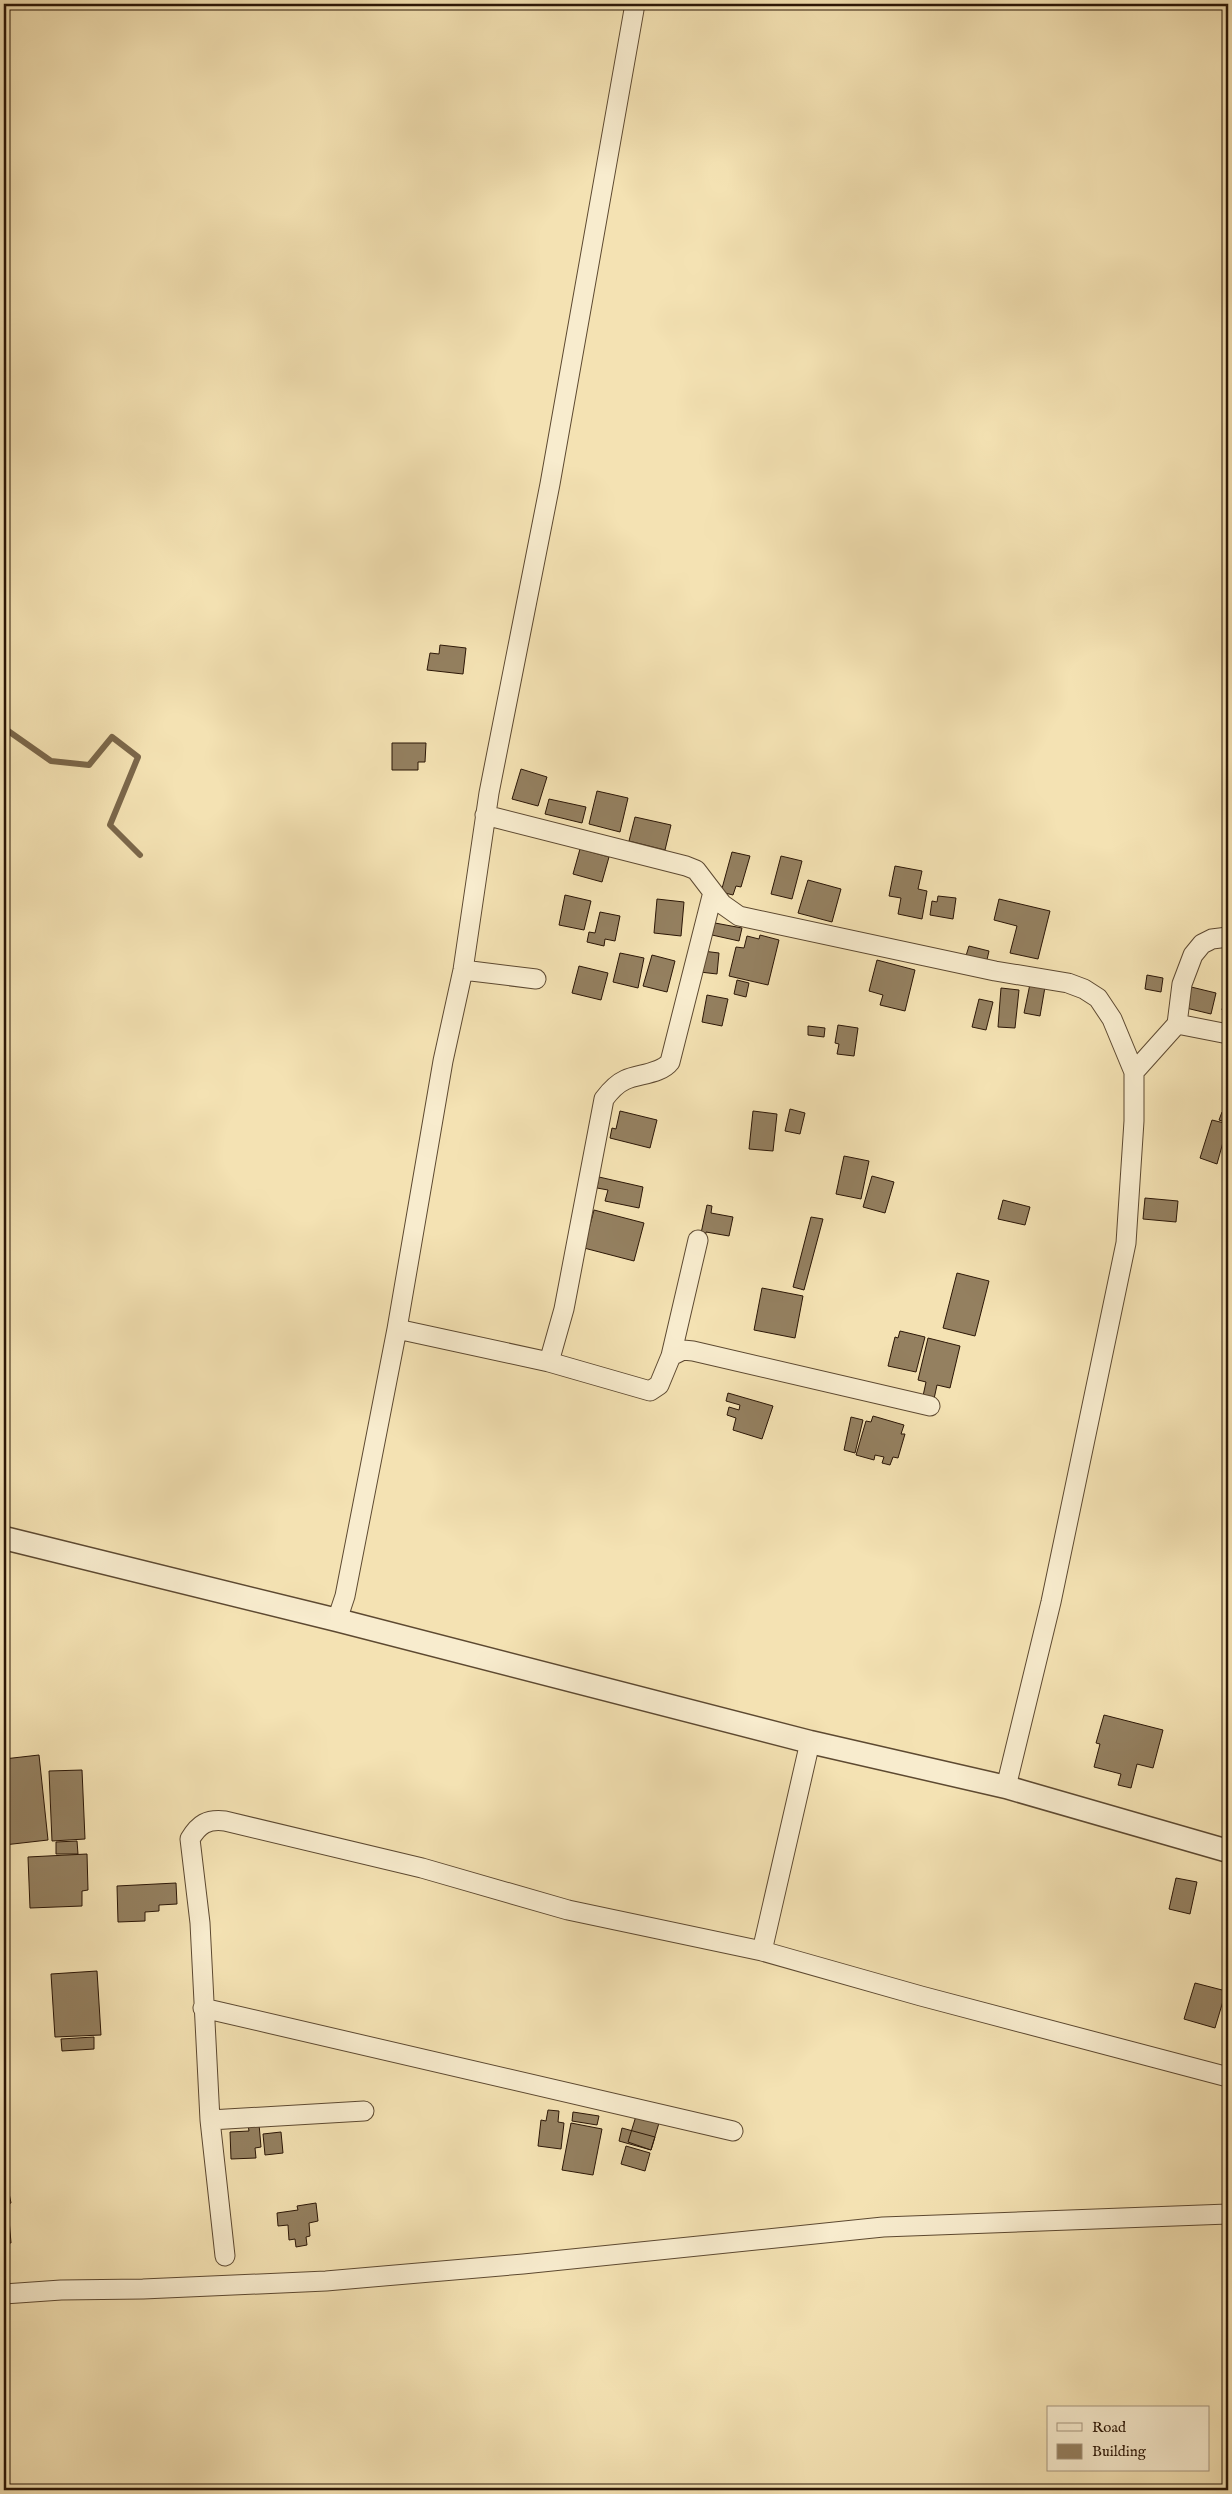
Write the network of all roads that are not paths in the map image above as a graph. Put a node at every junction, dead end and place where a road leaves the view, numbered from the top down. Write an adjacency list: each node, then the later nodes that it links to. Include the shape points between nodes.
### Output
1 (635, 4): 2 (street, via 550,484)
2 (485, 815): 3 (street, via 686,866 700,874); 5 (street)
3 (714, 892): 9 (street, via 722,904 739,916 995,971 1068,983 1084,989 1098,998 1112,1019); 13 (street, via 670,1062 662,1068 625,1080 612,1088 604,1099 564,1309)
4 (1228, 937): 7 (street, via 1202,944 1193,955 1182,984)
5 (463, 970): 6 (street); 11 (street, via 443,1061)
6 (536, 979)
7 (1177, 1024): 8 (street); 9 (street)
8 (1228, 1034)
9 (1134, 1072): 18 (street, via 1126,1243 1051,1602)
10 (698, 1240): 12 (street)
11 (397, 1329): 13 (street); 16 (street, via 345,1596)
12 (671, 1356): 13 (street, via 659,1385 650,1391); 14 (street, via 684,1350 693,1351)
13 (549, 1362)
14 (930, 1406)
15 (4, 1538): 16 (street)
16 (337, 1620): 17 (street)
17 (810, 1742): 18 (street); 20 (street)
18 (1006, 1788): 19 (street)
19 (1228, 1851)
20 (762, 1951): 21 (street, via 568,1910 422,1868 225,1820 213,1820 203,1823 190,1839 200,1923); 22 (street)
21 (203, 2008): 24 (street); 25 (street)
22 (1228, 2077)
23 (364, 2111): 24 (street)
24 (210, 2120): 27 (street)
25 (733, 2131)
26 (1228, 2214): 28 (street, via 883,2227 326,2281)
27 (225, 2256)
28 (4, 2294)

